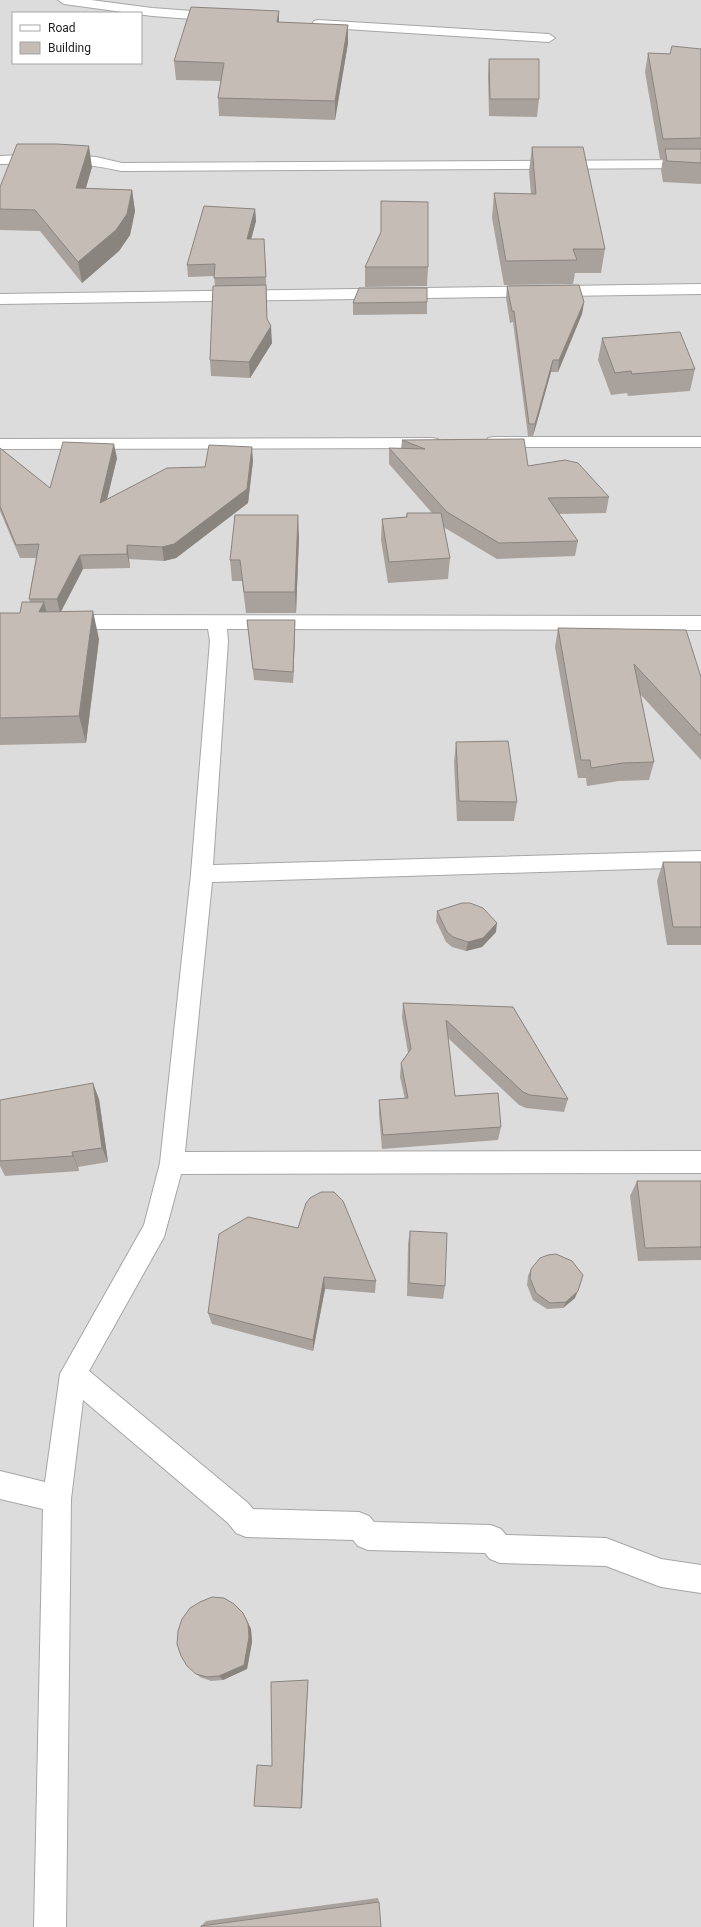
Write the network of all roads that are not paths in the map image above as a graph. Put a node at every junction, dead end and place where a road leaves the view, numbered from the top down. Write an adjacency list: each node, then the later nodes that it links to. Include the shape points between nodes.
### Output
1 (64, 0): 2 (street, via 152,12)
2 (234, 18)
3 (303, 24): 4 (street)
4 (549, 38)
5 (0, 160): 6 (street, via 95,160 121,167)
6 (701, 164)
7 (701, 289): 8 (street)
8 (0, 299)
9 (446, 442): 12 (street)
10 (478, 442): 11 (street)
11 (701, 442)
12 (0, 444)
13 (46, 622): 14 (street)
14 (216, 623): 15 (street); 17 (street, via 219,641)
15 (701, 623)
16 (701, 859): 17 (street)
17 (202, 874): 19 (street)
18 (701, 1162): 19 (street)
19 (172, 1163): 20 (street, via 155,1229)
20 (73, 1374): 22 (street); 23 (street, via 238,1513 246,1523 359,1526 368,1536 491,1539 500,1549 606,1552 661,1573)
21 (0, 1485): 22 (street)
22 (57, 1499): 24 (street)
23 (701, 1579)
24 (50, 1927)

